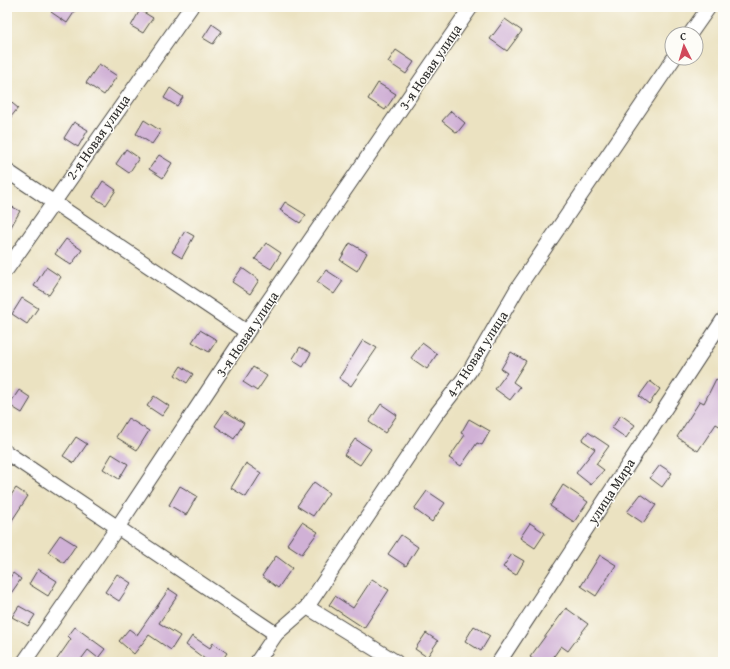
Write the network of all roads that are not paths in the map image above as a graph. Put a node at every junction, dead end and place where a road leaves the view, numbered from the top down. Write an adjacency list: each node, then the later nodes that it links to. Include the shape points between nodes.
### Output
1 (191, 7): 7 (street, 2-я Новая улица)
2 (471, 7): 10 (street, 3-я Новая улица)
3 (709, 7): 4 (street)
4 (696, 26)
5 (669, 66): 13 (street, 4-я Новая улица, via 517,289 469,372 435,416)
6 (7, 171): 7 (street)
7 (52, 203): 8 (street, 2-я Новая улица); 10 (street)
8 (7, 269)
9 (723, 320): 18 (street, улица Мира)
10 (247, 332): 12 (street, 3-я Новая улица)
11 (7, 453): 12 (street)
12 (117, 528): 14 (street); 15 (street, 3-я Новая улица)
13 (307, 607): 14 (street, 4-я Новая улица); 17 (street)
14 (276, 634): 16 (street, 4-я Новая улица)
15 (24, 662)
16 (257, 662)
17 (396, 662)
18 (499, 662)

